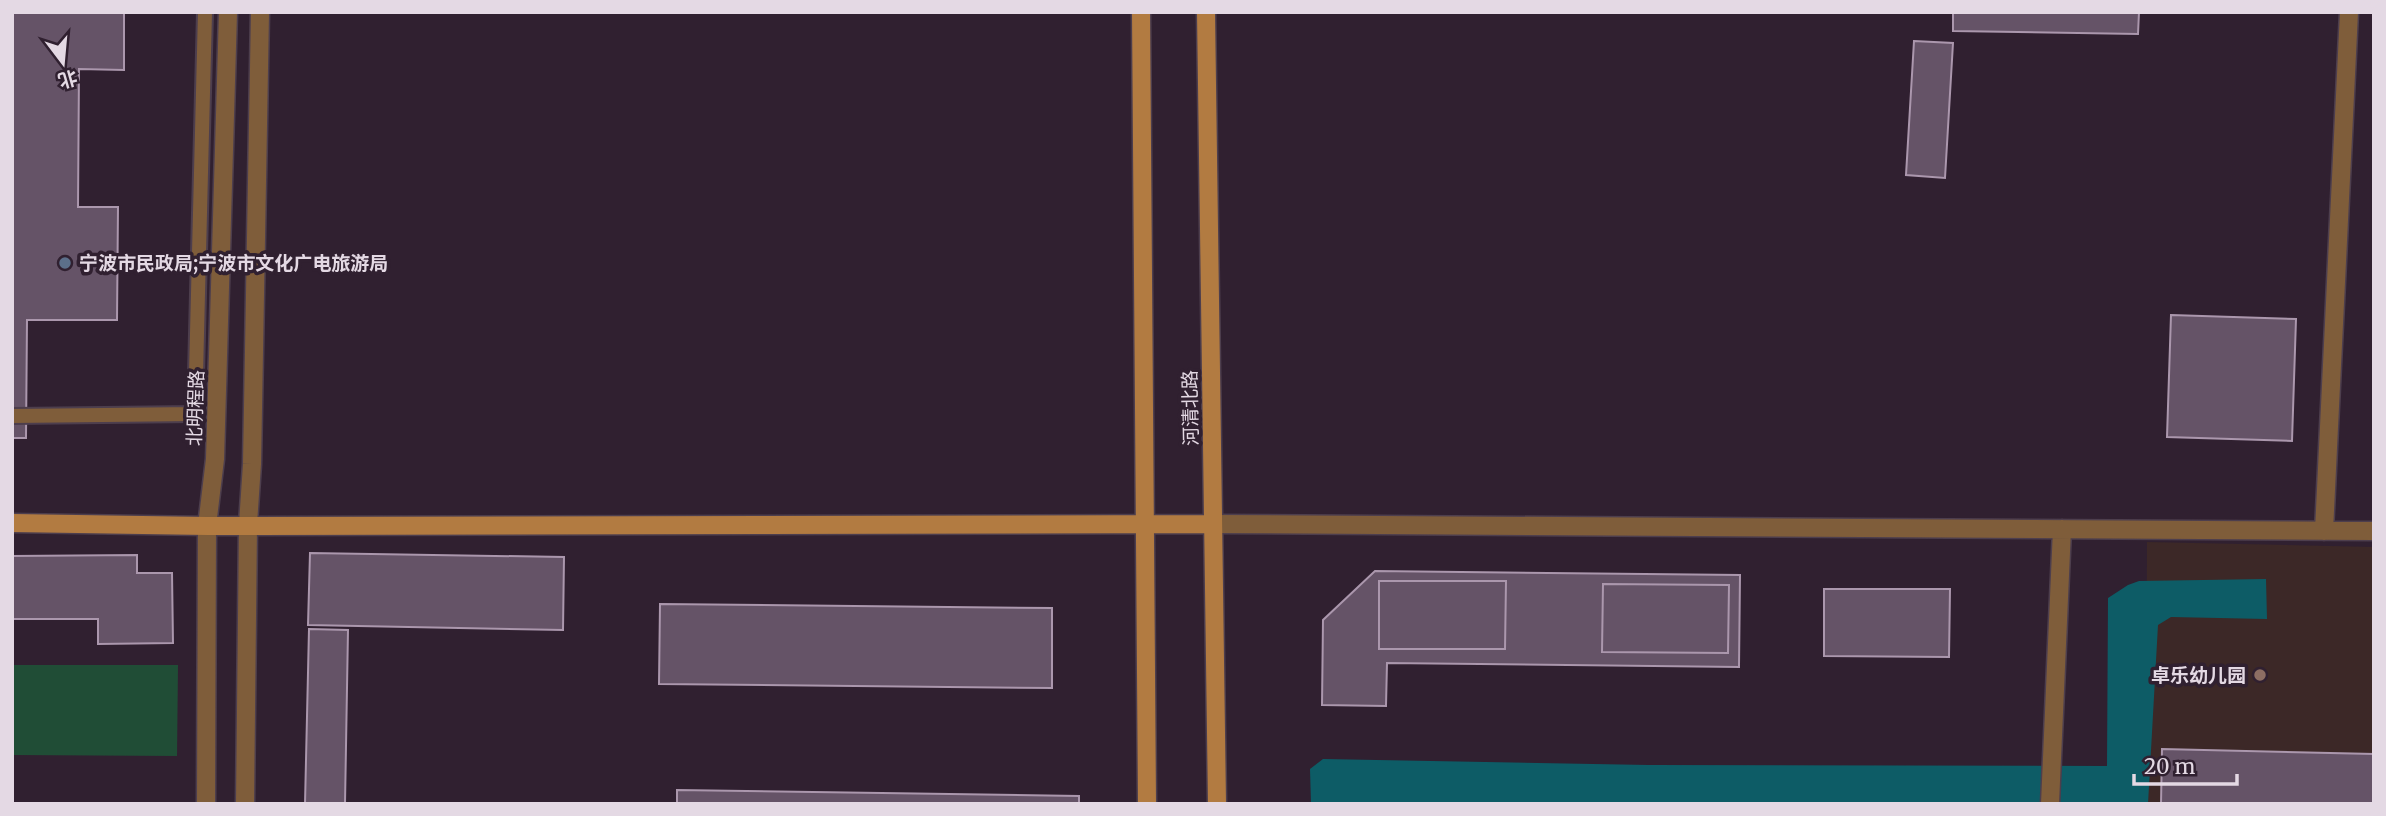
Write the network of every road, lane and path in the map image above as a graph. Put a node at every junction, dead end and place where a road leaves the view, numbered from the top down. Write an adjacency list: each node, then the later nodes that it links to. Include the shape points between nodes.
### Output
1 (205, 12): 7 (lane, via 195,414)
2 (228, 12): 12 (street, 北明程路, via 215,459)
3 (260, 12): 9 (street)
4 (1142, 12): 10 (main road)
5 (1206, 12): 11 (main road, 河清北路)
6 (2349, 12): 14 (street)
7 (12, 416)
8 (12, 523): 12 (main road)
9 (248, 524): 10 (main road); 12 (main road); 17 (street)
10 (1145, 524): 11 (main road); 18 (main road)
11 (1213, 524): 13 (street); 19 (main road, 河清北路)
12 (207, 526): 16 (street, 北明程路)
13 (2062, 529): 14 (street); 20 (street)
14 (2324, 531): 15 (street)
15 (2374, 531)
16 (206, 804)
17 (245, 804)
18 (1147, 804)
19 (1217, 804)
20 (2050, 804)

